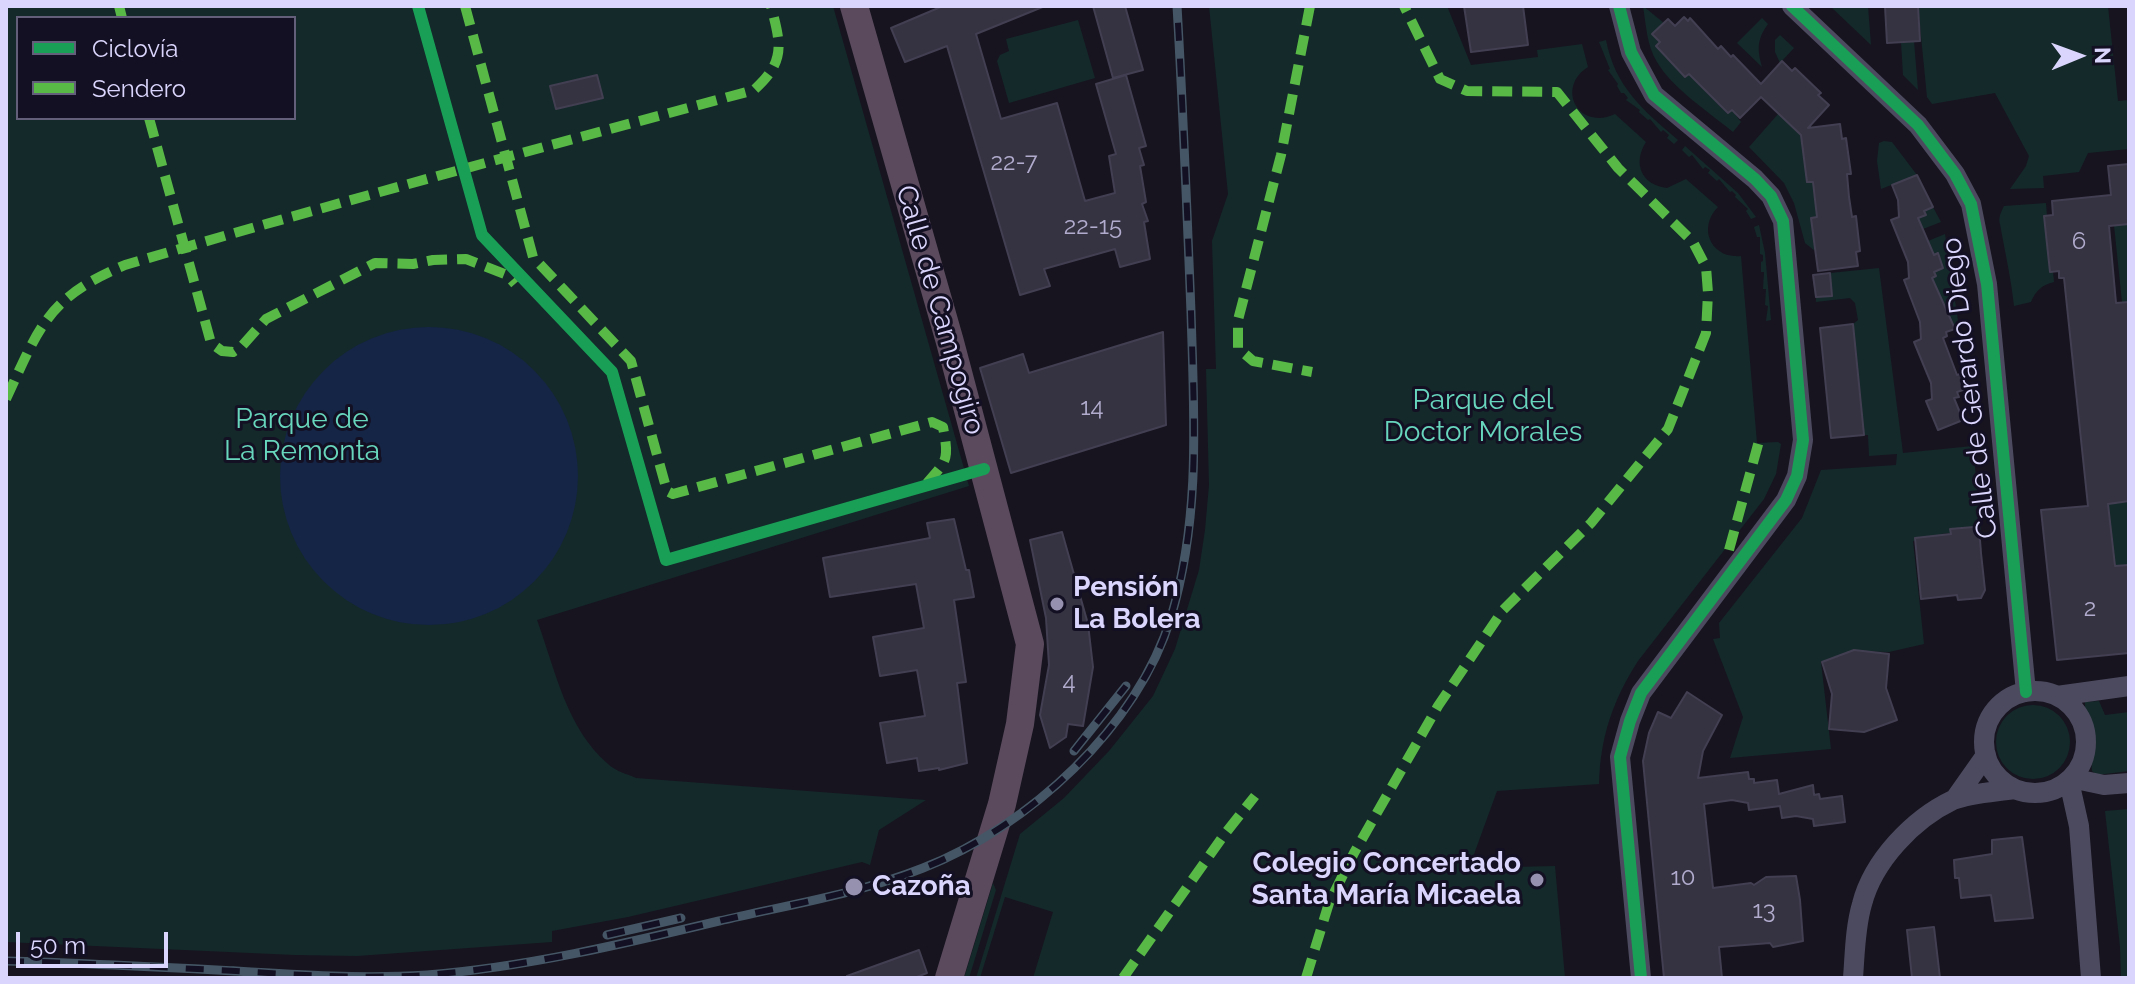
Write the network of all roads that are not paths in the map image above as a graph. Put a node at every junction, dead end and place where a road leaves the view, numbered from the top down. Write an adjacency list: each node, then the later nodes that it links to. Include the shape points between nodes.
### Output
1 (854, 6): 12 (highway, Calle de Campogiro, via 1030,644 1002,804)
2 (1619, 6): 13 (street, via 1631,52 1654,95 1755,179 1783,221 1803,440 1797,476 1786,500 1641,693 1630,721 1620,757)
3 (1792, 6): 5 (street, Calle de Gerardo Diego, via 1918,125 1971,204 1987,284)
4 (2129, 686): 6 (street)
5 (2026, 692): 6 (street); 7 (street, via 2006,700 1992,715)
6 (2057, 696): 8 (street, via 2078,714 2086,736 2083,760)
7 (1986, 755): 10 (street, via 1994,772); 11 (street)
8 (2070, 780): 9 (street); 10 (street, via 2047,792); 15 (street, via 2079,826)
9 (2129, 783)
10 (2014, 789): 11 (street)
11 (1955, 799): 14 (street, via 1908,832 1875,874 1862,901)
12 (949, 978)
13 (1641, 978)
14 (1853, 978)
15 (2091, 978)

